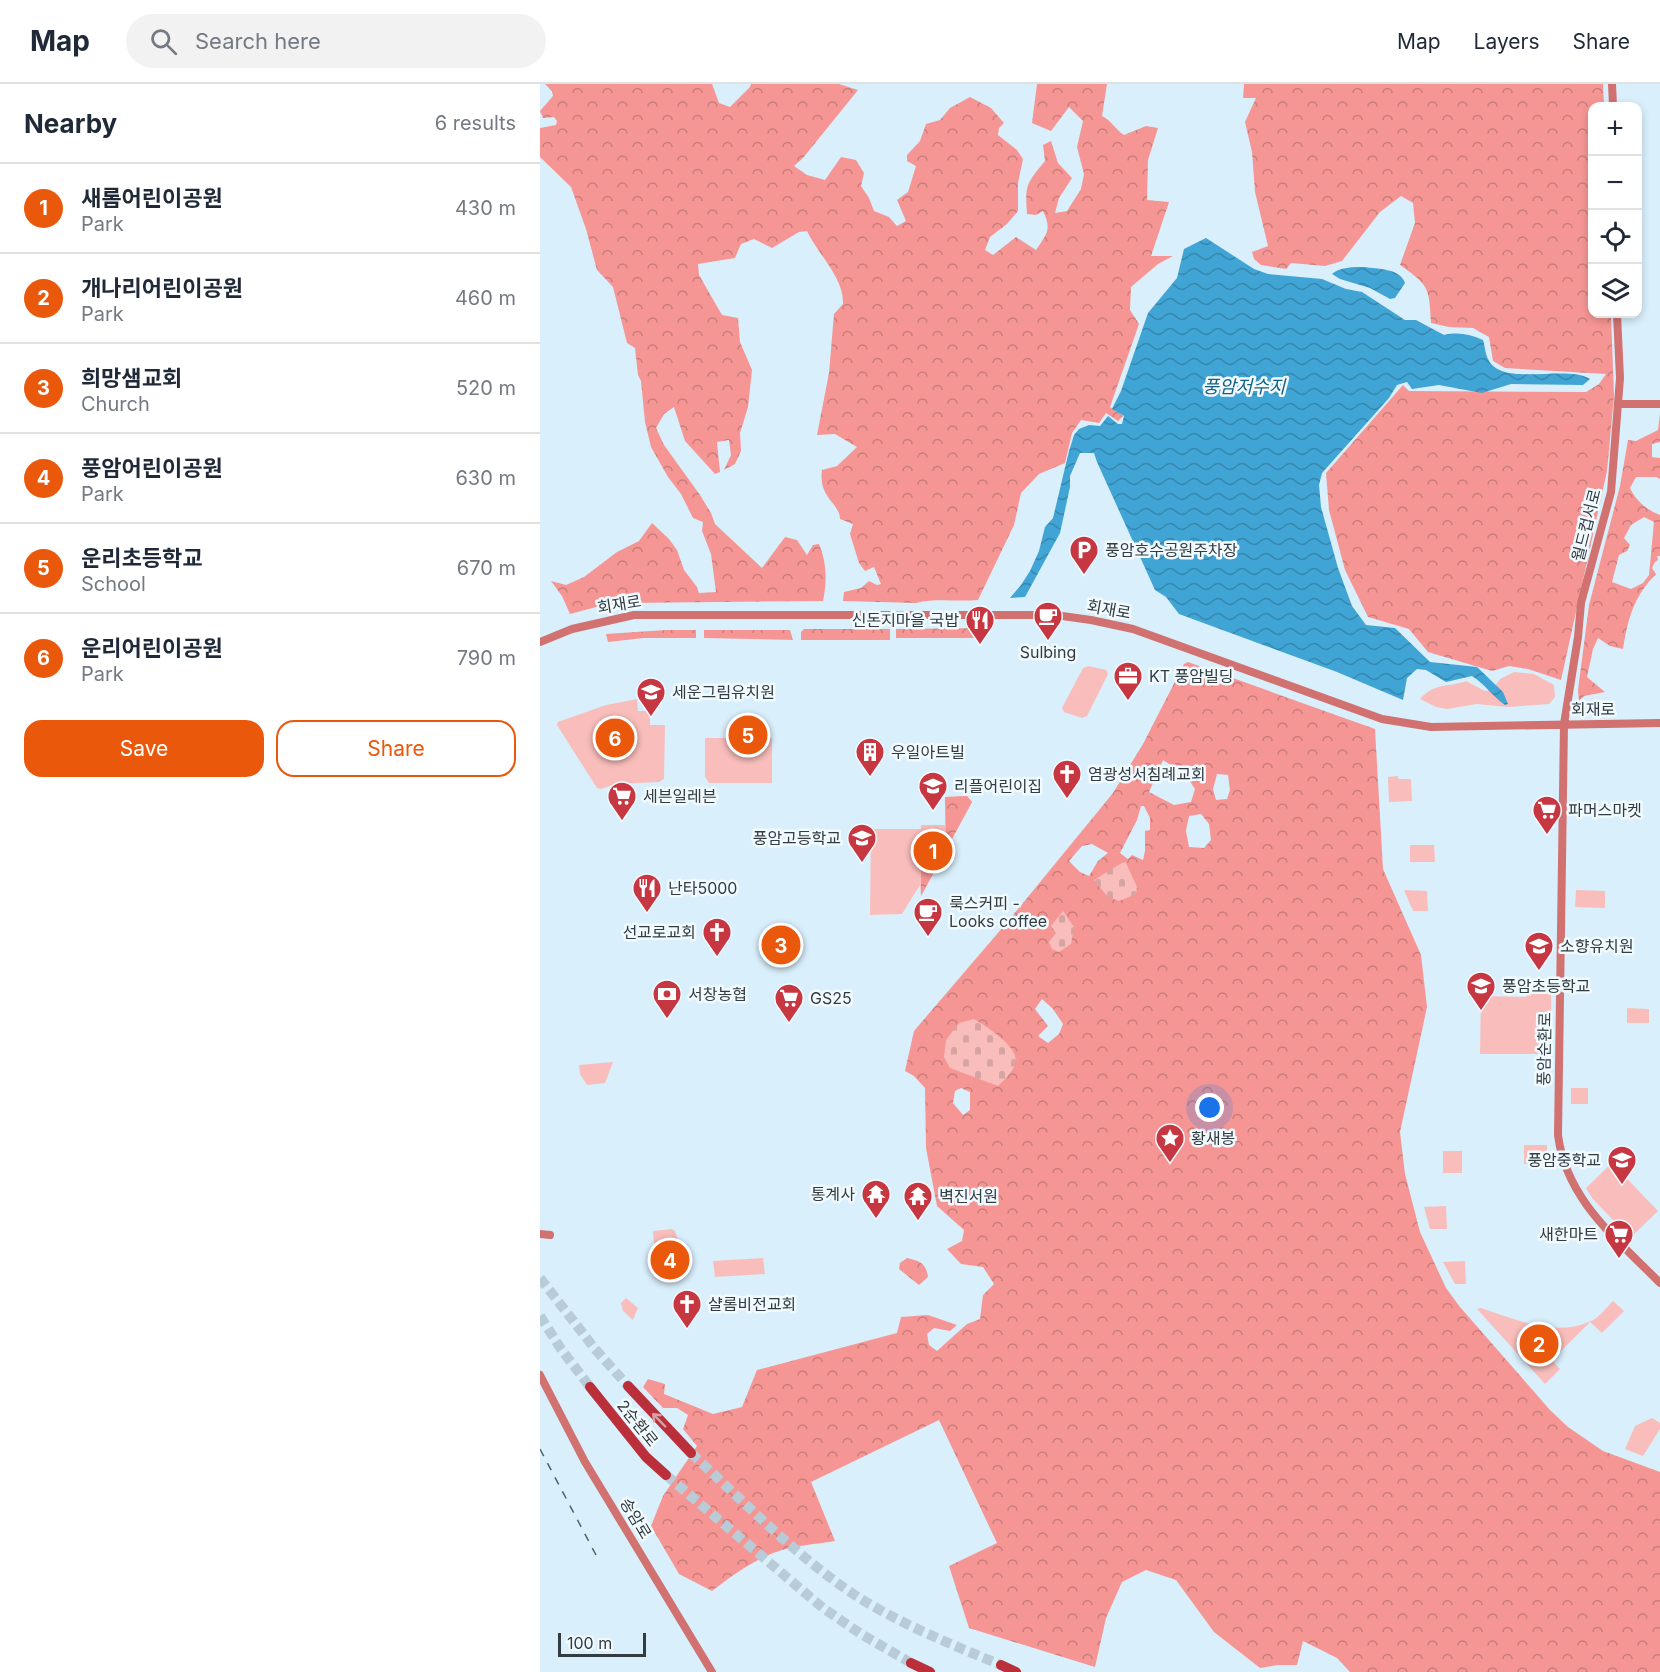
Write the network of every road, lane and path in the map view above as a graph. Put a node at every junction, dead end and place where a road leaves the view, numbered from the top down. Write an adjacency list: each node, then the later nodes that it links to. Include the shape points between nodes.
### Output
1 (1612, 84): 2 (main road)
2 (1612, 102)
3 (1617, 318): 4 (main road, 월드컵서로)
4 (1618, 404): 5 (main road); 8 (main road, 월드컵서로, via 1611,492 1581,603)
5 (1660, 404)
6 (540, 642): 8 (main road, 회재로, via 572,629 634,615 1055,615 1133,628 1402,724)
7 (1660, 723): 8 (main road, 회재로)
8 (1564, 724): 9 (main road, 월드컵서로)
9 (1563, 743): 10 (main road, 풍암순환로, via 1560,1153 1588,1208)
10 (1660, 1283)
11 (540, 1375): 18 (main road, 송암로, via 585,1462)
12 (628, 1386): 14 (highway, 2순환로, one-way to 12)
13 (590, 1387): 15 (highway, 2순환로, via 646,1457)
14 (691, 1453)
15 (666, 1475)
16 (911, 1663): 19 (highway)
17 (1001, 1665): 20 (highway)
18 (712, 1672)
19 (930, 1672)
20 (1016, 1672)

